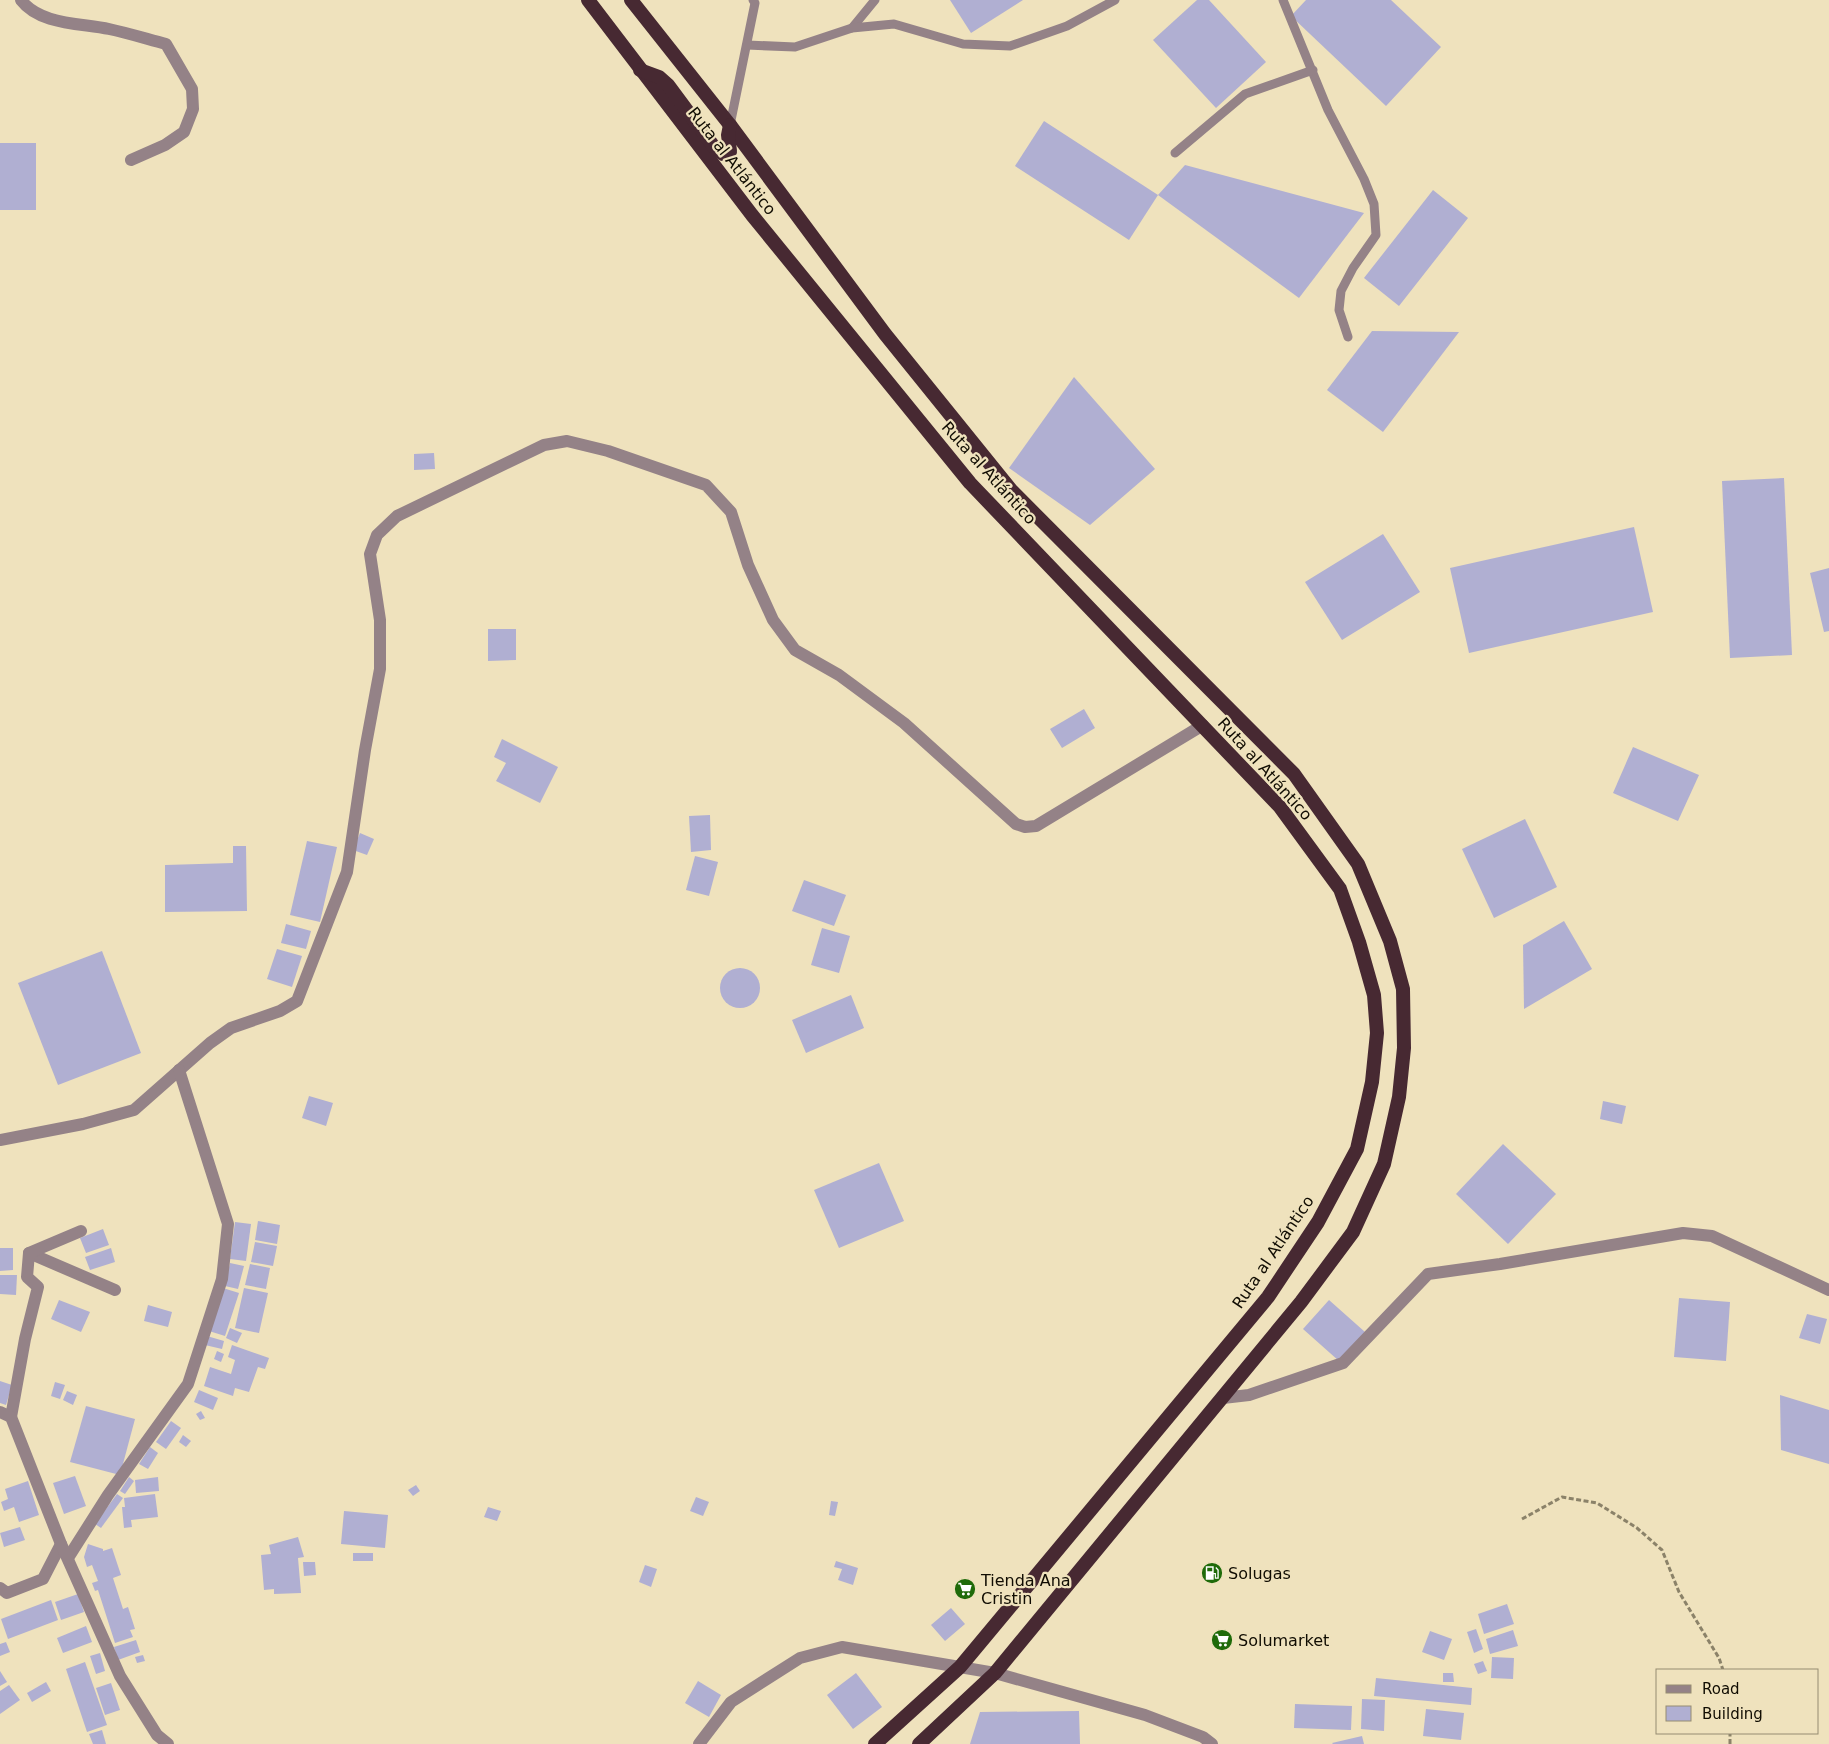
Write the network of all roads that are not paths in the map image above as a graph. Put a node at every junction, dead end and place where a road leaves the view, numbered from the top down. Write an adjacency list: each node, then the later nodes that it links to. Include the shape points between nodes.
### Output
1 (21, 0): 14 (street, via 56,21 108,29 166,44 192,89 193,109 184,132 165,146)
2 (588, 0): 10 (highway, Ruta al Atlántico)
3 (631, 0): 12 (highway, Ruta al Atlántico)
4 (753, 0): 9 (lane)
5 (875, 0): 8 (lane)
6 (1116, 0): 8 (lane, via 1067,26 1010,46 963,44 894,24)
7 (1283, 0): 11 (lane)
8 (852, 28): 9 (lane, via 794,47)
9 (747, 45): 12 (lane)
10 (639, 70): 12 (highway, via 659,77 668,85 714,147 723,154 730,152); 16 (highway, Ruta al Atlántico, via 752,215 970,483)
11 (1313, 70): 13 (lane, via 1246,94); 15 (lane, via 1328,110 1374,204 1376,235 1341,292 1339,310)
12 (730, 124): 23 (highway, Ruta al Atlántico, via 885,334 1011,490 1294,774 1358,864 1390,941 1403,989 1404,1048 1399,1097 1384,1164 1353,1232)
13 (1175, 153)
14 (131, 160)
15 (1348, 337)
16 (1203, 725): 17 (street, via 1036,826 1016,824 904,723 839,676 795,650 772,620 748,566 731,512 706,486 608,451 566,441 544,444 397,516 377,535 370,554 380,620 380,669 347,872 297,1001 280,1011 231,1028); 28 (highway, Ruta al Atlántico, via 1280,807 1340,889 1374,995 1377,1033 1372,1082 1357,1149 1318,1222 1268,1297)
17 (179, 1070): 18 (street, via 134,1110 83,1124); 26 (street, via 228,1224 222,1279 188,1384 108,1495)
18 (0, 1140)
19 (81, 1231): 20 (street)
20 (28, 1253): 21 (street); 24 (street, via 26,1277 38,1287)
21 (115, 1290)
22 (1829, 1290): 23 (street, via 1712,1236 1683,1233 1428,1274 1343,1363 1249,1395)
23 (1223, 1398): 29 (highway, Ruta al Atlántico)
24 (5, 1414): 25 (street)
25 (61, 1544): 26 (street); 27 (street, via 43,1579 7,1594)
26 (68, 1558): 30 (street, via 120,1676 157,1734)
27 (0, 1588)
28 (960, 1667): 29 (street); 31 (street, via 842,1647 800,1658 731,1702); 32 (highway, Ruta al Atlántico)
29 (995, 1673): 33 (highway, Ruta al Atlántico); 34 (street, via 1145,1715)
30 (168, 1744)
31 (699, 1744)
32 (875, 1744)
33 (919, 1744)
34 (1212, 1744)

